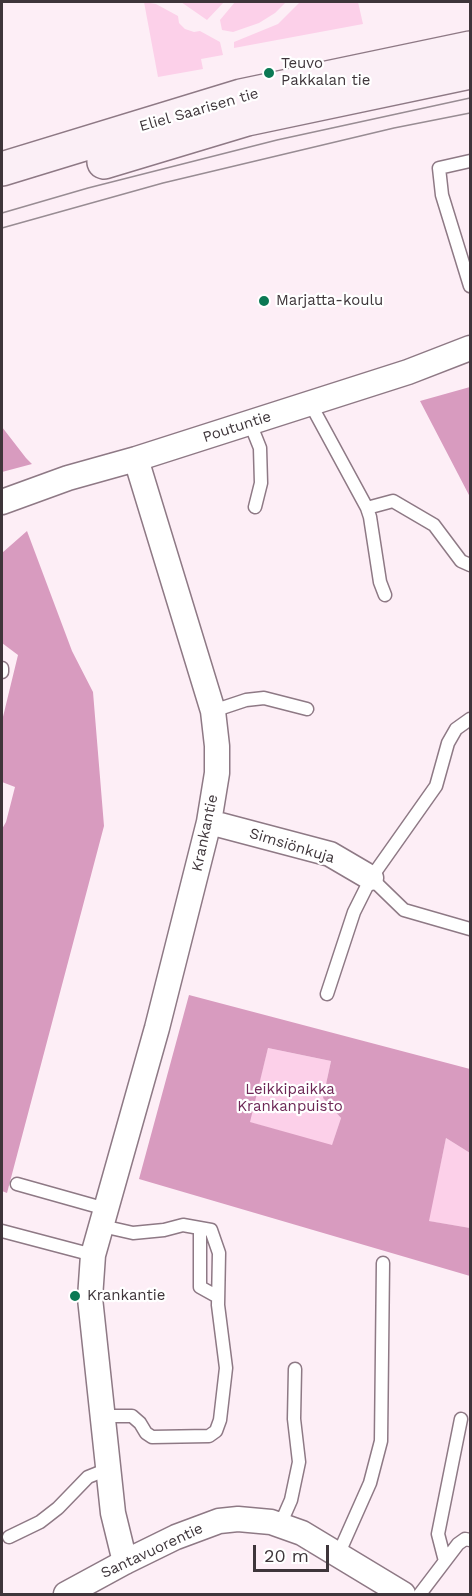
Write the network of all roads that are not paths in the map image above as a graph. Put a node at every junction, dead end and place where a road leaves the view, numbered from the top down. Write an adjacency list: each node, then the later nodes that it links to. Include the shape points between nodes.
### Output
1 (471, 48): 4 (main road, Eliel Saarisen tie, via 241,96)
2 (471, 72): 5 (main road, Eliel Saarisen tie, via 247,119)
3 (471, 161): 6 (lane, via 439,168 442,195)
4 (2, 169)
5 (2, 192)
6 (471, 286)
7 (471, 348): 8 (street, Poutuntie)
8 (310, 403): 9 (street, Poutuntie); 13 (lane)
9 (250, 423): 10 (street, Poutuntie); 12 (lane, via 260,448 261,483)
10 (136, 459): 11 (street, Poutuntie); 17 (street, Krankantie)
11 (2, 502)
12 (255, 507)
13 (367, 508): 14 (lane, via 393,501 434,525 461,561); 15 (lane)
14 (471, 565)
15 (385, 595)
16 (307, 709): 17 (lane, via 264,698)
17 (213, 711): 19 (street, Krankantie, via 217,773)
18 (471, 719): 20 (lane, via 456,729 436,786)
19 (210, 822): 20 (street, Simsiönkuja, via 330,854); 24 (street, Krankantie)
20 (370, 878): 21 (lane, via 404,910); 22 (lane, via 354,912)
21 (471, 928)
22 (327, 994)
23 (17, 1184): 24 (lane)
24 (104, 1218): 25 (lane, via 133,1233 183,1225); 27 (street, Krankantie)
25 (200, 1228): 29 (lane, via 200,1287); 29 (lane, via 211,1230 219,1252)
26 (2, 1232): 27 (lane)
27 (93, 1255): 31 (street, Krankantie, via 90,1298)
28 (383, 1263): 37 (lane, via 381,1441 370,1483)
29 (218, 1297): 31 (lane, via 226,1368 216,1431 209,1436 152,1437 132,1416)
30 (295, 1369): 34 (lane, via 294,1419 299,1462 291,1500)
31 (102, 1416): 33 (street, Krankantie)
32 (461, 1419): 38 (lane, via 438,1534)
33 (108, 1469): 35 (lane, via 88,1477 40,1522); 39 (street, Krankantie)
34 (280, 1525): 37 (street, Santavuorentie, via 302,1533); 39 (street, Santavuorentie, via 260,1520 219,1521)
35 (9, 1537)
36 (471, 1540): 38 (lane, via 461,1541)
37 (338, 1555): 41 (street, Santavuorentie)
38 (445, 1561): 42 (lane)
39 (125, 1562): 40 (street, Santavuorentie)
40 (66, 1594)
41 (403, 1594)
42 (420, 1594)

